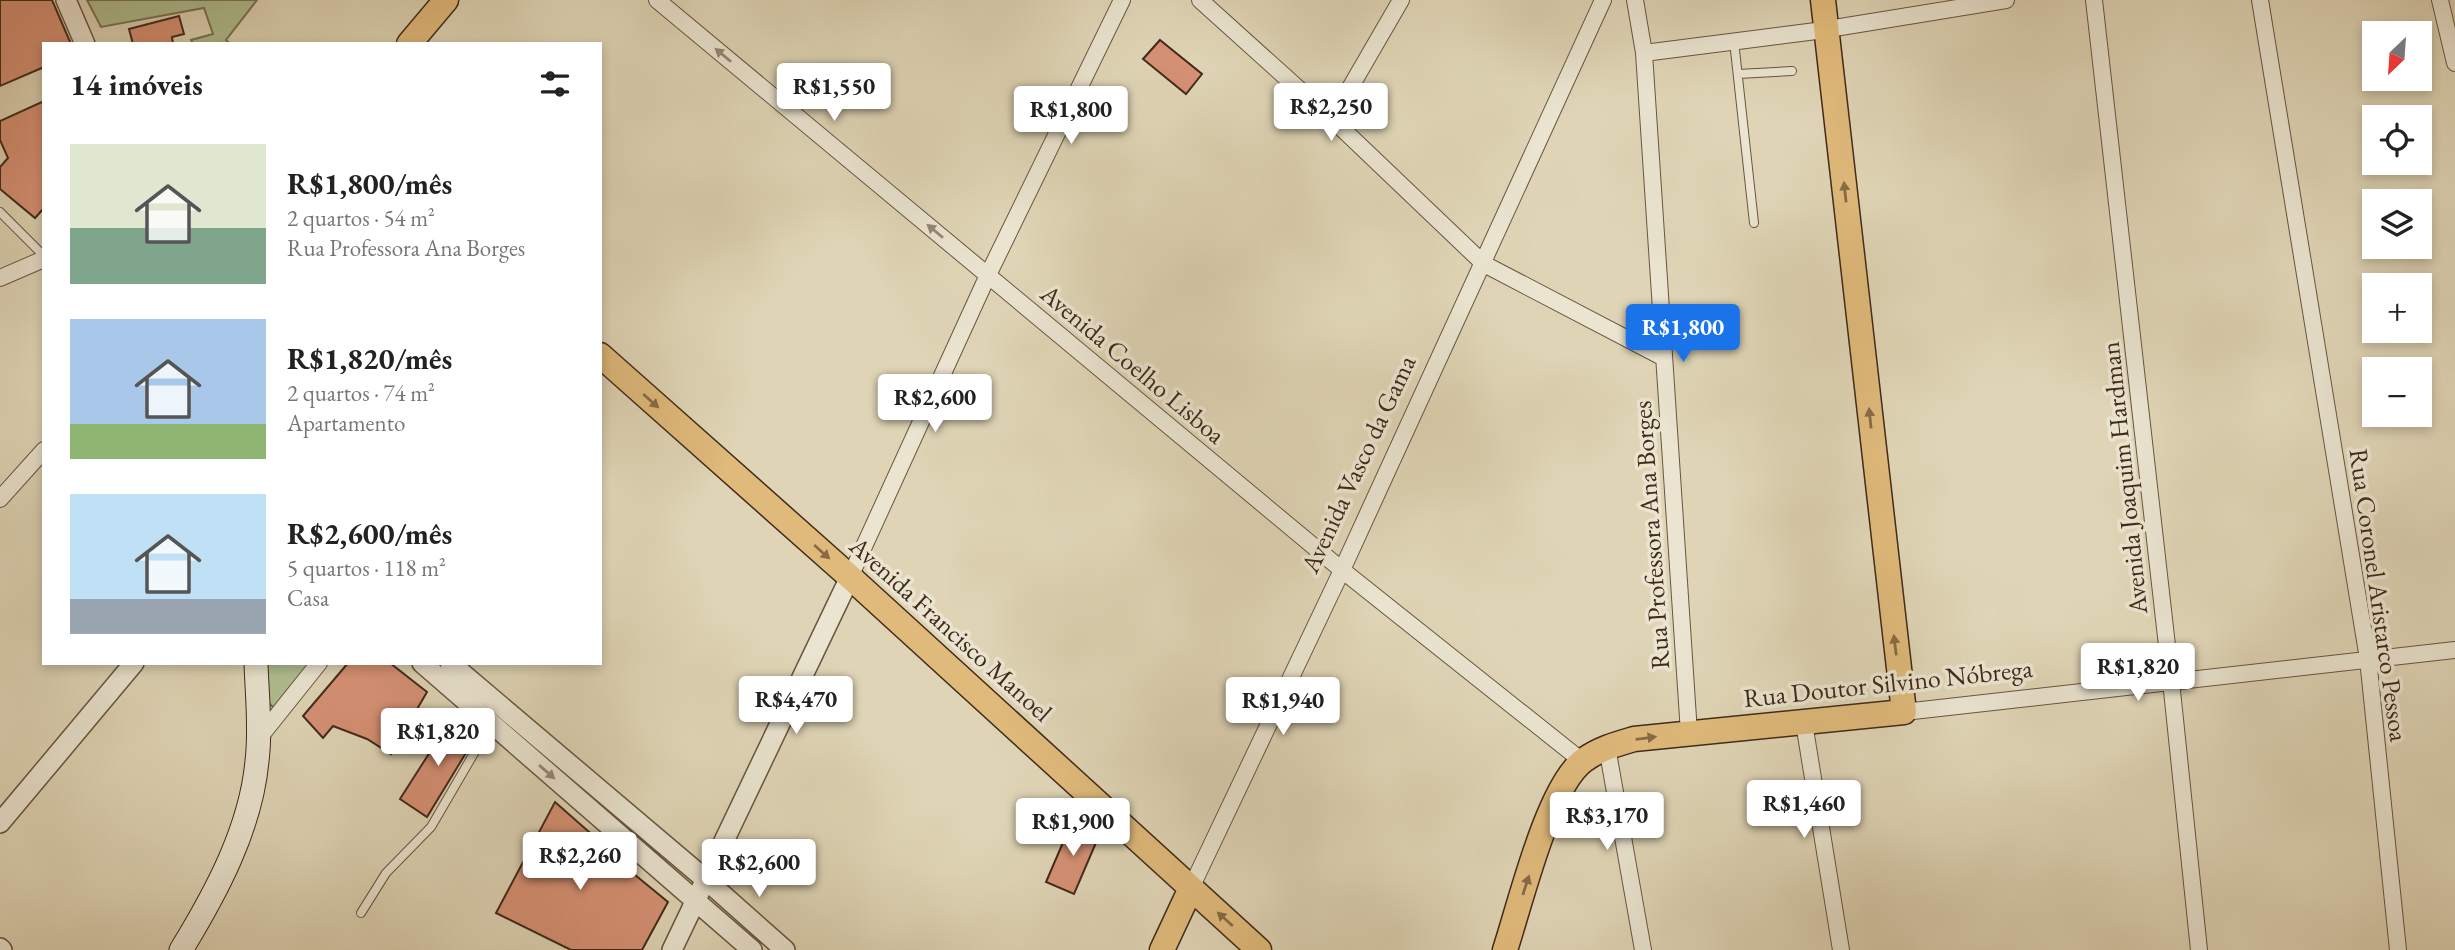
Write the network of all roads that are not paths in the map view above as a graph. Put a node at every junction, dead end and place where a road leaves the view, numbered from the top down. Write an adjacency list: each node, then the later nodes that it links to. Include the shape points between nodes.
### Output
1 (66, 0): 16 (street)
2 (446, 0): 17 (main road)
3 (657, 0): 28 (street, Avenida Coelho Lisboa, one-way to 3)
4 (1122, 0): 28 (street)
5 (1200, 0): 22 (street)
6 (1401, 0): 22 (street)
7 (1604, 0): 27 (street, Avenida Vasco da Gama)
8 (1635, 0): 18 (street, Rua Professora Ana Borges)
9 (1824, 0): 14 (main road)
10 (2006, 0): 14 (street)
11 (2094, 0): 43 (street, Avenida Joaquim Hardman)
12 (2260, 0): 37 (street, Rua Coronel Aristarco Pessoa)
13 (2440, 0): 19 (street)
14 (1827, 29): 15 (street); 44 (main road, one-way to 14)
15 (1734, 41): 18 (street); 21 (lane)
16 (84, 42)
17 (412, 42)
18 (1644, 53): 31 (street, Rua Professora Ana Borges)
19 (2455, 62)
20 (1793, 71): 21 (lane)
21 (1738, 74): 24 (lane)
22 (1332, 119): 27 (street)
23 (0, 212): 25 (lane)
24 (1754, 223)
25 (42, 255)
26 (42, 258): 29 (street)
27 (1484, 264): 31 (street); 34 (street, Avenida Vasco da Gama)
28 (988, 275): 34 (street, Avenida Coelho Lisboa); 35 (street)
29 (0, 278)
30 (602, 357): 35 (main road, Avenida Francisco Manoel, one-way to 35)
31 (1664, 358): 47 (street, Rua Professora Ana Borges)
32 (42, 452): 33 (street)
33 (0, 499)
34 (1342, 570): 50 (street, Avenida Coelho Lisboa); 55 (street, Avenida Vasco da Gama)
35 (850, 577): 54 (street); 55 (main road, Avenida Francisco Manoel)
36 (2455, 650): 37 (street, Rua Doutor Silvino Nóbrega)
37 (2368, 659): 43 (street, Rua Doutor Silvino Nóbrega); 68 (street, Rua Coronel Aristarco Pessoa)
38 (132, 665): 51 (street)
39 (256, 665): 48 (main road)
40 (317, 665): 48 (street)
41 (424, 665): 45 (street)
42 (452, 665): 52 (street)
43 (2171, 681): 44 (street, Rua Doutor Silvino Nóbrega); 67 (street, Avenida Joaquim Hardman)
44 (1903, 712): 46 (main road, Rua Doutor Silvino Nóbrega)
45 (491, 723): 53 (street, one-way to 53); 57 (lane, via 431,827 386,873)
46 (1804, 723): 47 (main road, Rua Doutor Silvino Nóbrega); 66 (street)
47 (1689, 733): 49 (main road, Rua Doutor Silvino Nóbrega, one-way to 47)
48 (259, 738): 58 (main road, via 244,821 204,913)
49 (1607, 747): 50 (main road, Rua Doutor Silvino Nóbrega); 65 (street)
50 (1582, 761): 64 (main road, one-way to 50, via 1546,821 1559,791)
51 (0, 823)
52 (650, 832): 53 (street); 54 (street)
53 (636, 850): 56 (street)
54 (705, 878): 56 (street); 61 (street)
55 (1191, 888): 62 (main road, Avenida Vasco da Gama); 63 (main road, Avenida Francisco Manoel, one-way to 55)
56 (696, 900): 59 (street); 60 (street)
57 (361, 914)
58 (181, 950)
59 (672, 950)
60 (752, 950)
61 (785, 950)
62 (1162, 950)
63 (1259, 950)
64 (1506, 950)
65 (1643, 950)
66 (1840, 950)
67 (2199, 950)
68 (2398, 950)

